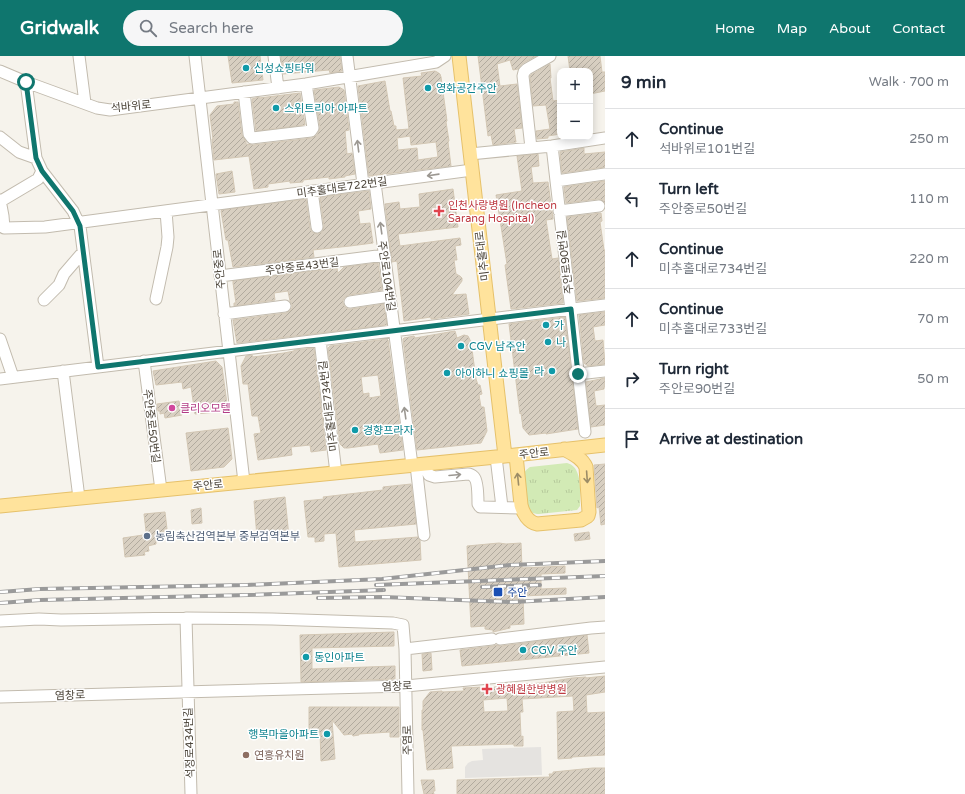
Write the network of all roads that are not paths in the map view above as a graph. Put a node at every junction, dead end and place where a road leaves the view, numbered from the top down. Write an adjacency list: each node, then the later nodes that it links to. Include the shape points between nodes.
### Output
1 (79, 56): 15 (street)
2 (195, 56): 14 (street, 주안중로)
3 (274, 56): 12 (street)
4 (347, 56): 9 (street)
5 (445, 56): 9 (street, 석바위로, via 436,62)
6 (459, 56): 22 (main road, 미추홀대로)
7 (550, 56): 21 (street, via 524,72)
8 (0, 71): 10 (street, 석바위로)
9 (349, 77): 11 (street, 석바위로); 29 (street, one-way to 9)
10 (26, 82): 15 (street, 석바위로); 23 (street)
11 (306, 84): 12 (street, 석바위로); 13 (street, via 313,128 311,131 252,138 249,134)
12 (278, 88): 13 (street, 석바위로)
13 (244, 92): 14 (street, 석바위로)
14 (200, 98): 15 (street, 석바위로, via 110,110); 32 (street, 주안중로)
15 (85, 103)
16 (0, 137): 23 (street, via 19,152)
17 (605, 138): 18 (street)
18 (593, 139)
19 (577, 140): 20 (street)
20 (552, 146): 21 (street); 27 (street, 주안로90번길)
21 (531, 148): 22 (street)
22 (470, 154): 24 (main road, 미추홀대로)
23 (36, 158): 25 (street)
24 (472, 170): 28 (street, 미추홀대로722번길, one-way to 28); 49 (main road, 미추홀대로)
25 (42, 171): 31 (street, via 38,179); 36 (street)
26 (605, 174): 27 (street)
27 (556, 181): 35 (street, 주안로90번길)
28 (375, 183): 29 (street, 미추홀대로722번길); 39 (street, 주안로104번길, one-way to 28)
29 (363, 184): 30 (street, 미추홀대로722번길)
30 (312, 191): 32 (street, 미추홀대로722번길); 37 (street)
31 (0, 200): 36 (street, 미추홀대로722번길, via 4,228 45,227)
32 (212, 205): 34 (street, 미추홀대로722번길); 40 (street, 주안중로)
33 (599, 206): 35 (street)
34 (166, 211): 36 (street, 미추홀대로722번길); 42 (street, via 168,242)
35 (559, 212): 47 (street, 주안로90번길)
36 (79, 222): 38 (street)
37 (317, 227)
38 (83, 252): 43 (street, via 64,274 59,285); 55 (street)
39 (385, 255): 40 (street, 주안중로43번길); 41 (street, 주안로104번길)
40 (220, 276): 48 (street, 주안중로)
41 (390, 296): 44 (street); 50 (street, 주안로104번길)
42 (156, 299)
43 (44, 300)
44 (350, 302)
45 (605, 305): 47 (street)
46 (285, 306): 48 (street)
47 (571, 309): 49 (street); 58 (street, 주안로90번길)
48 (224, 314): 53 (street, 주안중로)
49 (490, 319): 50 (street); 64 (main road, 미추홀대로)
50 (395, 331): 52 (street); 65 (street, 주안로104번길, one-way to 50)
51 (0, 339): 59 (street)
52 (320, 340): 53 (street); 66 (street, 미추홀대로734번길)
53 (229, 351): 54 (street); 67 (street, 주안중로)
54 (144, 361): 55 (street); 68 (street, 주안중로50번길)
55 (98, 367): 56 (street)
56 (63, 371): 59 (street); 69 (street)
57 (605, 371): 58 (street)
58 (578, 374): 61 (street, 주안로90번길)
59 (13, 377): 60 (street)
60 (0, 379)
61 (585, 432)
62 (605, 445): 63 (main road, 주안로)
63 (564, 449): 64 (main road, 주안로); 72 (main road, one-way to 72, via 584,462 586,467 590,512 588,516 581,520 537,524 528,518)
64 (506, 456): 65 (main road, 주안로); 71 (street); 72 (main road, 미추홀대로, one-way to 64)
65 (417, 465): 66 (main road, 주안로); 71 (street, one-way to 71, via 434,477 473,475 480,507); 73 (street)
66 (336, 473): 67 (main road, 주안로)
67 (244, 482): 68 (main road, 주안로)
68 (161, 490): 69 (main road, 주안로)
69 (79, 498): 70 (main road, 주안로)
70 (0, 506)
71 (502, 507): 72 (street)
72 (522, 508)
73 (424, 535)
74 (186, 618): 75 (street); 77 (street, 주염로, via 393,623 403,625); 80 (street)
75 (0, 621)
76 (605, 627): 77 (street)
77 (405, 649): 79 (street, 주염로)
78 (605, 668): 79 (street, 염창로)
79 (406, 686): 80 (street, 염창로); 83 (street, 주염로)
80 (188, 691): 81 (street, 염창로); 82 (street, 석정로434번길)
81 (0, 697)
82 (191, 794)
83 (408, 794)

